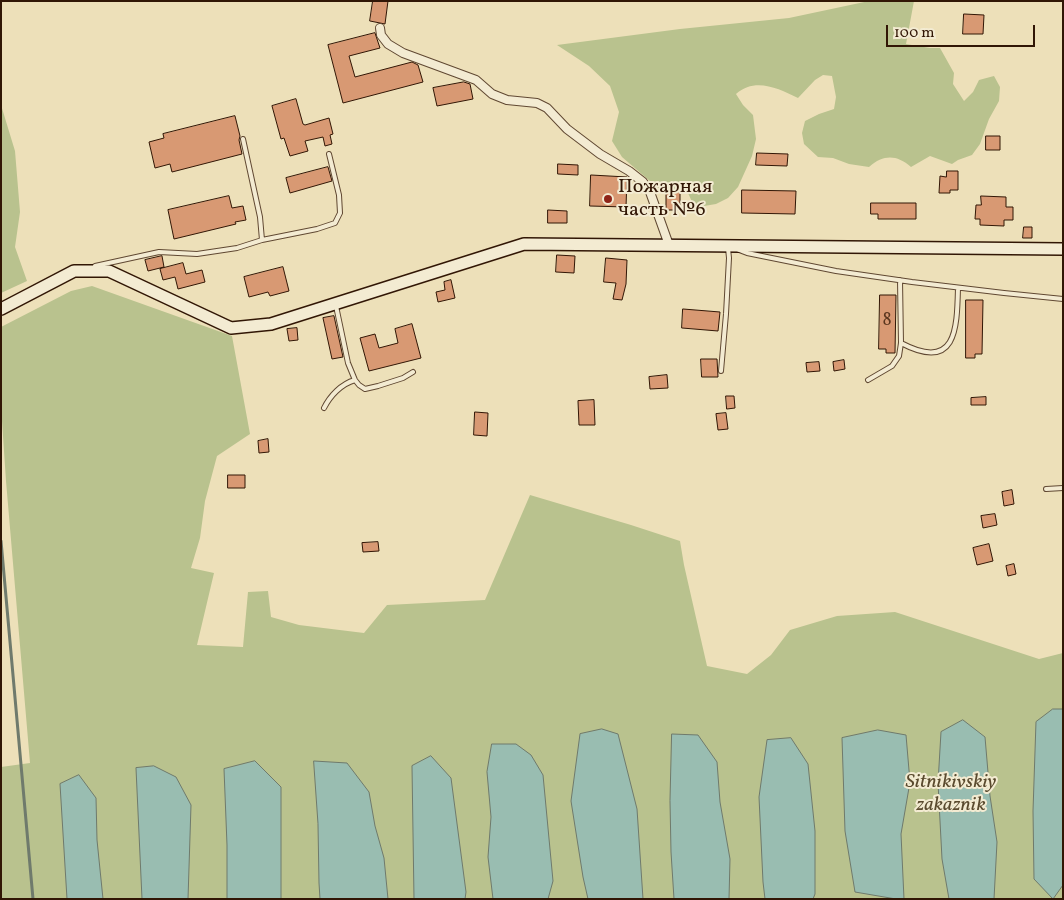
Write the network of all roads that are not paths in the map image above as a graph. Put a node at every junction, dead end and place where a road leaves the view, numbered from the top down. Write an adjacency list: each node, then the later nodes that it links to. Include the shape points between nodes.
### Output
1 (380, 28): 5 (street, via 388,44 403,53 476,80 492,94 507,100 537,103 547,108 567,129 643,182 650,192)
2 (243, 138): 4 (lane)
3 (329, 154): 4 (lane, via 339,195 340,213 335,223)
4 (262, 240): 8 (lane, via 237,248 197,254 159,252)
5 (669, 245): 6 (street); 12 (street, via 524,244)
6 (728, 245): 7 (street); 9 (lane, via 747,253); 15 (lane)
7 (1063, 248)
8 (74, 272): 12 (street, via 109,271 231,328 271,324); 13 (street)
9 (900, 280): 10 (lane); 14 (lane)
10 (958, 288): 11 (lane); 14 (lane, via 955,332 942,351 928,353)
11 (1063, 299)
12 (336, 304): 17 (lane)
13 (1, 309)
14 (901, 344): 18 (lane, via 899,356 892,366)
15 (721, 371)
16 (413, 372): 17 (lane, via 391,383 370,388 359,385)
17 (355, 380): 19 (lane, via 341,386)
18 (868, 380)
19 (324, 408)
20 (1063, 488): 21 (lane)
21 (1046, 489)

